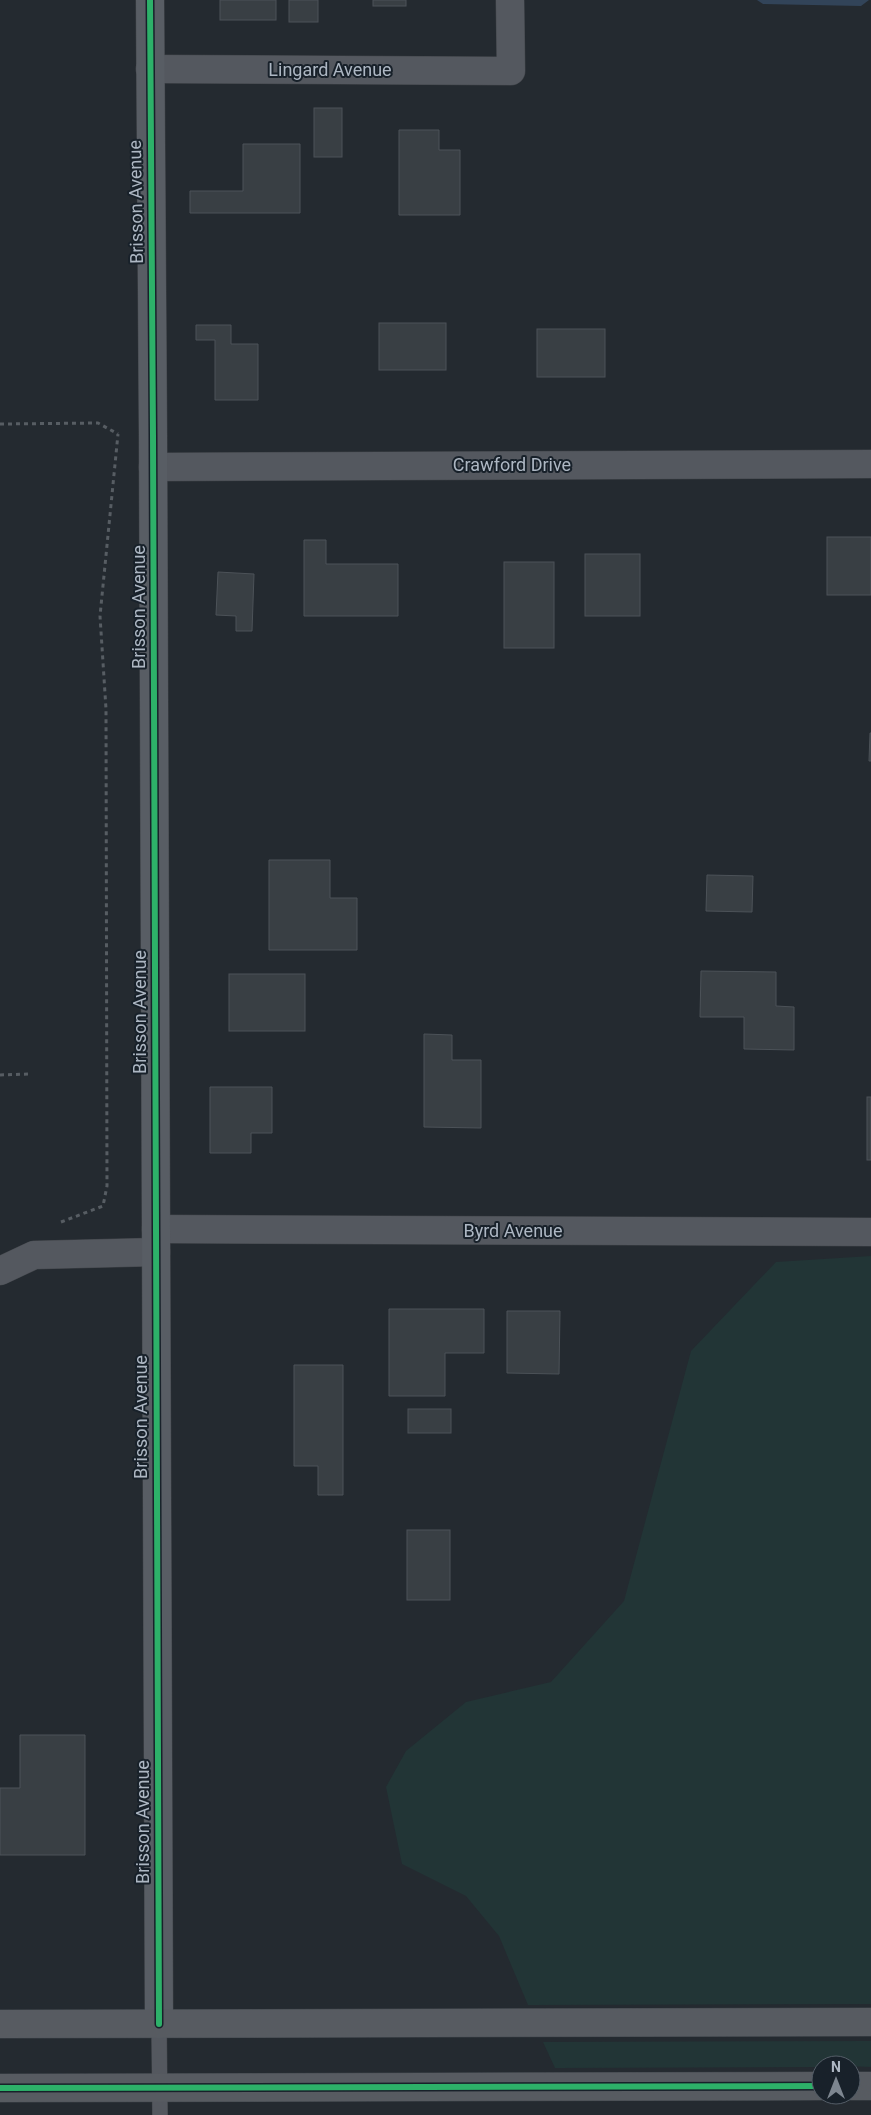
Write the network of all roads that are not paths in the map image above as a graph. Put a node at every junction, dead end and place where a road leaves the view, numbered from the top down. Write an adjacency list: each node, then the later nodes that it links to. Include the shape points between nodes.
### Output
1 (150, 0): 3 (street, Brisson Avenue)
2 (510, 0): 3 (street, Lingard Avenue, via 511,72)
3 (150, 69): 5 (street, Brisson Avenue)
4 (871, 464): 5 (street, Crawford Drive)
5 (153, 467): 7 (street, Brisson Avenue)
6 (871, 1232): 7 (street, Byrd Avenue)
7 (156, 1241): 8 (street, Byrd Avenue, via 34,1255); 11 (street, Brisson Avenue)
8 (0, 1271)
9 (871, 2022): 11 (main road)
10 (0, 2024): 11 (main road)
11 (159, 2024): 13 (lane)
12 (811, 2086): 13 (main road)
13 (160, 2087): 14 (main road); 15 (lane)
14 (0, 2088)
15 (160, 2115)

